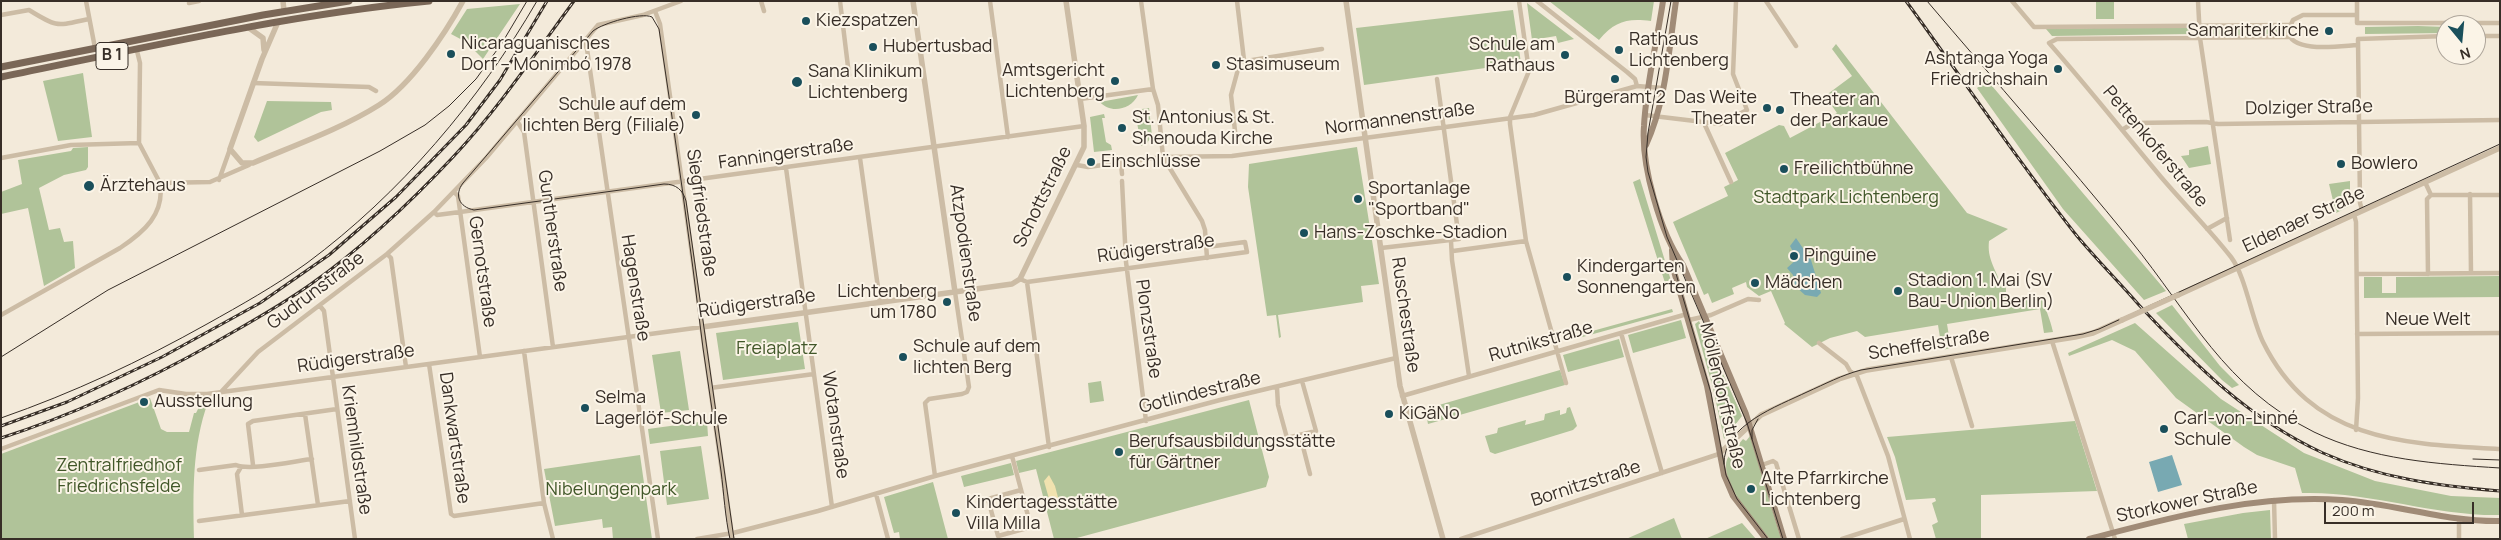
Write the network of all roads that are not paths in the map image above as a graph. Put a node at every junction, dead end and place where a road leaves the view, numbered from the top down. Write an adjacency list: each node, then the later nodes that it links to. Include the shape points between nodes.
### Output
1 (86, 1): 31 (street)
2 (199, 1): 25 (street)
3 (282, 1): 27 (street)
4 (348, 1): 27 (main road, B 1)
5 (428, 1): 32 (main road, B 1)
6 (463, 1): 84 (street, via 449,27 427,56 380,104)
7 (680, 1): 26 (street, Gudrunstraße)
8 (761, 1): 28 (street)
9 (840, 1): 51 (street)
10 (913, 1): 77 (street, Atzpodienstraße)
11 (990, 1): 72 (street)
12 (1066, 1): 60 (street, Schottstraße)
13 (1141, 1): 58 (street)
14 (1237, 1): 49 (street)
15 (1346, 1): 73 (street, Ruschestraße)
16 (1519, 1): 63 (street, via 1529,71)
17 (1536, 1): 55 (street, via 1627,72)
18 (1663, 1): 56 (main road, Möllendorffstraße)
19 (1676, 1): 57 (main road, Möllendorffstraße)
20 (1736, 1): 66 (street, via 1733,74 1747,110 1724,123)
21 (1766, 1): 44 (street)
22 (2012, 1): 34 (street, via 2034,26)
23 (2198, 1): 34 (street)
24 (2357, 1): 30 (street)
25 (189, 3)
26 (655, 10): 42 (street, Gudrunstraße, via 598,25); 93 (street, Siegfriedstraße, via 660,24)
27 (284, 11): 45 (main road, B 1)
28 (764, 11)
29 (1, 15): 31 (street, via 29,10 52,24 60,25)
30 (2357, 15): 33 (street, via 2357,23); 35 (street, via 2303,15)
31 (89, 19): 45 (street)
32 (278, 22): 36 (main road, B 1); 48 (street)
33 (2500, 23)
34 (2198, 25): 35 (street); 41 (street)
35 (2289, 25): 40 (street)
36 (249, 28): 47 (main road, B 1); 48 (street, via 263,38)
37 (2436, 36): 43 (street, via 2358,38)
38 (2486, 36): 39 (street)
39 (2500, 36)
40 (2289, 37): 41 (street); 43 (street, via 2305,46)
41 (2200, 38): 68 (street); 71 (street, Pettenkoferstraße, via 2057,39 2050,44)
42 (583, 42): 65 (street, Gudrunstraße); 95 (street, Hagenstraße, via 587,49)
43 (2357, 45): 67 (street)
44 (1796, 46)
45 (95, 48): 50 (main road, B 1)
46 (1322, 49): 49 (street)
47 (137, 50): 52 (main road, B 1); 75 (street, via 140,63)
48 (263, 54): 54 (street)
49 (1244, 60): 74 (street, via 1238,65 1231,90)
50 (1, 67)
51 (849, 75)
52 (1, 78)
53 (1436, 79): 70 (street)
54 (253, 82): 59 (street, via 369,87); 79 (street)
55 (1637, 86): 56 (street); 63 (street, Normannenstraße, via 1534,115)
56 (1650, 87): 57 (street); 61 (main road, Möllendorffstraße)
57 (1662, 88): 62 (main road, Möllendorffstraße)
58 (1153, 89): 60 (street); 80 (street, via 1158,105)
59 (376, 90)
60 (1080, 100): 69 (street, Schottstraße)
61 (1645, 115): 62 (street); 76 (main road, Möllendorffstraße)
62 (1656, 116): 66 (street); 76 (main road, Möllendorffstraße)
63 (1510, 117): 70 (street, Normannenstraße); 108 (street)
64 (2500, 120): 67 (street, Dolziger Straße)
65 (517, 121): 94 (street, Gudrunstraße); 99 (street, Guntherstraße, via 523,127)
66 (1704, 122): 90 (street)
67 (2358, 122): 68 (street, Dolziger Straße); 100 (street)
68 (2213, 123): 71 (street, Dolziger Straße, via 2133,123); 104 (street)
69 (1084, 126): 72 (street, Fanningerstraße); 85 (street, Schottstraße, via 1084,147)
70 (1443, 126): 73 (street, Normannenstraße); 107 (street, via 1459,238)
71 (2122, 130): 105 (street, Pettenkoferstraße)
72 (1008, 137): 77 (street, Fanningerstraße)
73 (1365, 137): 80 (street, Normannenstraße, via 1232,156); 110 (street, Ruschestraße)
74 (1236, 140)
75 (139, 143): 81 (street, via 71,145); 92 (street)
76 (1646, 146): 111 (main road, Möllendorffstraße, via 1646,165)
77 (934, 148): 82 (street, Fanningerstraße); 123 (street, Atzpodienstraße)
78 (2500, 148): 91 (street, Eldenaer Straße)
79 (230, 149): 84 (street, via 237,160); 88 (street)
80 (1163, 157): 83 (street, Normannenstraße); 109 (street, via 1202,221)
81 (1, 158)
82 (860, 158): 86 (street, Fanningerstraße); 125 (street)
83 (1120, 163): 85 (street, Normannenstraße, via 1088,167); 87 (street)
84 (249, 165): 88 (street)
85 (1077, 165): 121 (street, Schottstraße)
86 (786, 168): 93 (street, Fanningerstraße); 127 (street, Wotanstraße)
87 (1122, 174)
88 (219, 180): 92 (street)
89 (1122, 181): 116 (street, Plonzstraße)
90 (1731, 182)
91 (2425, 182): 98 (street); 100 (street, Eldenaer Straße)
92 (160, 183): 128 (street, via 156,213 138,236)
93 (682, 183): 95 (street, Fanningerstraße); 132 (street, Siegfriedstraße)
94 (454, 192): 101 (street, Gudrunstraße); 102 (street, Gernotstraße, via 458,196)
95 (606, 192): 99 (street, Fanningerstraße); 136 (street, Hagenstraße)
96 (2470, 194): 97 (street); 98 (street); 117 (street)
97 (2500, 194)
98 (2431, 195): 120 (street, via 2427,199)
99 (534, 202): 102 (street, Fanningerstraße); 139 (street, Guntherstraße)
100 (2362, 210): 103 (street, Eldenaer Straße)
101 (434, 212): 102 (street, Fanningerstraße, via 437,215); 113 (street, Gudrunstraße)
102 (460, 212): 142 (street, Gernotstraße)
103 (2354, 214): 115 (street, Eldenaer Straße); 119 (street)
104 (2227, 218): 105 (street); 106 (street)
105 (2207, 229): 115 (street, Pettenkoferstraße)
106 (2230, 240)
107 (1451, 241): 110 (street); 112 (street)
108 (1526, 241): 112 (street); 141 (street)
109 (1208, 247): 114 (street); 114 (street, Rüdigerstraße, via 1245,242 1247,252)
110 (1381, 248): 144 (street, Ruschestraße)
111 (1672, 249): 129 (main road, Möllendorffstraße); 130 (main road, Möllendorffstraße, via 1673,268)
112 (1453, 251): 149 (street)
113 (388, 254): 126 (street, Gudrunstraße); 146 (street)
114 (1207, 258): 116 (street, Rüdigerstraße)
115 (2237, 268): 131 (street, Eldenaer Straße, bridge); 162 (street, Pettenkoferstraße, via 2262,339 2282,372 2312,405)
116 (1127, 269): 122 (street, Rüdigerstraße); 159 (street, Plonzstraße)
117 (2471, 273): 118 (street); 120 (street)
118 (2500, 273)
119 (2357, 274): 120 (street); 135 (street)
120 (2428, 274)
121 (1020, 279): 122 (street); 123 (street, Rüdigerstraße, via 1012,284)
122 (1027, 282): 164 (street)
123 (955, 292): 125 (street, Rüdigerstraße); 176 (street, Atzpodienstraße, via 969,387 962,394 928,399 925,403)
124 (1760, 300): 129 (street, Rutnikstraße, via 1748,299)
125 (880, 302): 127 (street, Rüdigerstraße)
126 (320, 306): 150 (street, Kriemhildstraße, via 324,311); 155 (street, Gudrunstraße, via 258,352)
127 (805, 312): 132 (street, Rüdigerstraße); 147 (street, Wotanstraße)
128 (1, 315)
129 (1704, 316): 130 (street, Rutnikstraße); 160 (main road, Möllendorffstraße)
130 (1688, 317): 133 (street, Rutnikstraße); 167 (main road, Möllendorffstraße, via 1707,386)
131 (2122, 320): 137 (street, Scheffelstraße, via 2084,336)
132 (702, 327): 136 (street, Rüdigerstraße); 153 (street, Siegfriedstraße)
133 (1621, 333): 141 (street, Rutnikstraße); 174 (street)
134 (2500, 333): 135 (street, Neue Welt)
135 (2357, 334): 162 (street)
136 (628, 337): 139 (street, Rüdigerstraße); 193 (street, Hagenstraße)
137 (2052, 341): 143 (street, Scheffelstraße); 190 (street)
138 (1819, 343): 148 (street)
139 (553, 347): 140 (street, Rüdigerstraße)
140 (524, 351): 142 (street, Rüdigerstraße); 181 (street)
141 (1557, 351): 149 (street, Rutnikstraße); 152 (street)
142 (480, 357): 145 (street, Rüdigerstraße)
143 (1950, 357): 148 (street, Scheffelstraße); 161 (street)
144 (1396, 358): 151 (street, Gotlindestraße); 156 (street, Ruschestraße)
145 (429, 364): 146 (street, Rüdigerstraße); 181 (street, Dankwartstraße, via 452,515)
146 (406, 367): 150 (street, Rüdigerstraße)
147 (814, 374): 153 (street); 183 (street, Wotanstraße)
148 (1854, 374): 160 (street, Scheffelstraße, via 1766,412); 185 (street, via 1858,376 1888,456)
149 (1469, 376): 156 (street, Rutnikstraße)
150 (333, 378): 155 (street, Rüdigerstraße); 157 (street, Kriemhildstraße)
151 (1302, 382): 154 (street, Gotlindestraße); 163 (street, via 1316,430)
152 (1566, 383)
153 (710, 388): 189 (street, Siegfriedstraße)
154 (1277, 388): 159 (street, Gotlindestraße); 163 (street, via 1287,438)
155 (221, 392): 165 (street, via 148,392)
156 (1402, 396): 196 (street, Ruschestraße)
157 (337, 409): 158 (street); 179 (street, Kriemhildstraße)
158 (305, 414): 169 (street); 170 (street, via 248,424)
159 (1146, 421): 164 (street, Gotlindestraße)
160 (1750, 423): 167 (street, Scheffelstraße); 171 (main road, Möllendorffstraße)
161 (1972, 426)
162 (2356, 430): 166 (street, Pettenkoferstraße, via 2413,443)
163 (1300, 435): 175 (street)
164 (1049, 447): 168 (street, Gotlindestraße)
165 (1, 449)
166 (2500, 449)
167 (1719, 454): 174 (street, Bornitzstraße); 198 (main road, Möllendorffstraße, via 1732,496)
168 (1012, 456): 176 (street, Gotlindestraße); 177 (street)
169 (312, 459): 170 (street); 182 (street)
170 (254, 465): 172 (street)
171 (1762, 465): 199 (main road, Möllendorffstraße); 200 (street, Möllendorffstraße, via 1776,463)
172 (241, 467): 173 (street); 184 (street, via 237,474)
173 (199, 470)
174 (1662, 473): 197 (street, Bornitzstraße)
175 (1310, 474)
176 (935, 476): 178 (street, Gotlindestraße)
177 (1021, 490): 177 (street, via 988,498 998,536 1031,527)
178 (876, 494): 183 (street, Gotlindestraße); 195 (street)
179 (350, 500): 182 (street); 191 (street, Kriemhildstraße)
180 (2274, 500): 186 (main road, Storkower Straße, via 2361,502); 190 (main road, Storkower Straße, via 2216,508); 204 (street)
181 (544, 503): 192 (street)
182 (318, 505): 184 (street)
183 (832, 507): 189 (street, Gotlindestraße)
184 (242, 515): 187 (street)
185 (1904, 519): 201 (street); 202 (street)
186 (2459, 520): 188 (main road, Storkower Straße); 205 (street)
187 (199, 521)
188 (2500, 521)
189 (731, 536): 194 (street, Gotlindestraße)
190 (2114, 536): 203 (main road, Storkower Straße)
191 (355, 539)
192 (553, 539)
193 (658, 539)
194 (697, 539)
195 (888, 539)
196 (1443, 539)
197 (1460, 539)
198 (1766, 539)
199 (1784, 539)
200 (1799, 539)
201 (1842, 539)
202 (1910, 539)
203 (2089, 539)
204 (2275, 539)
205 (2459, 539)

